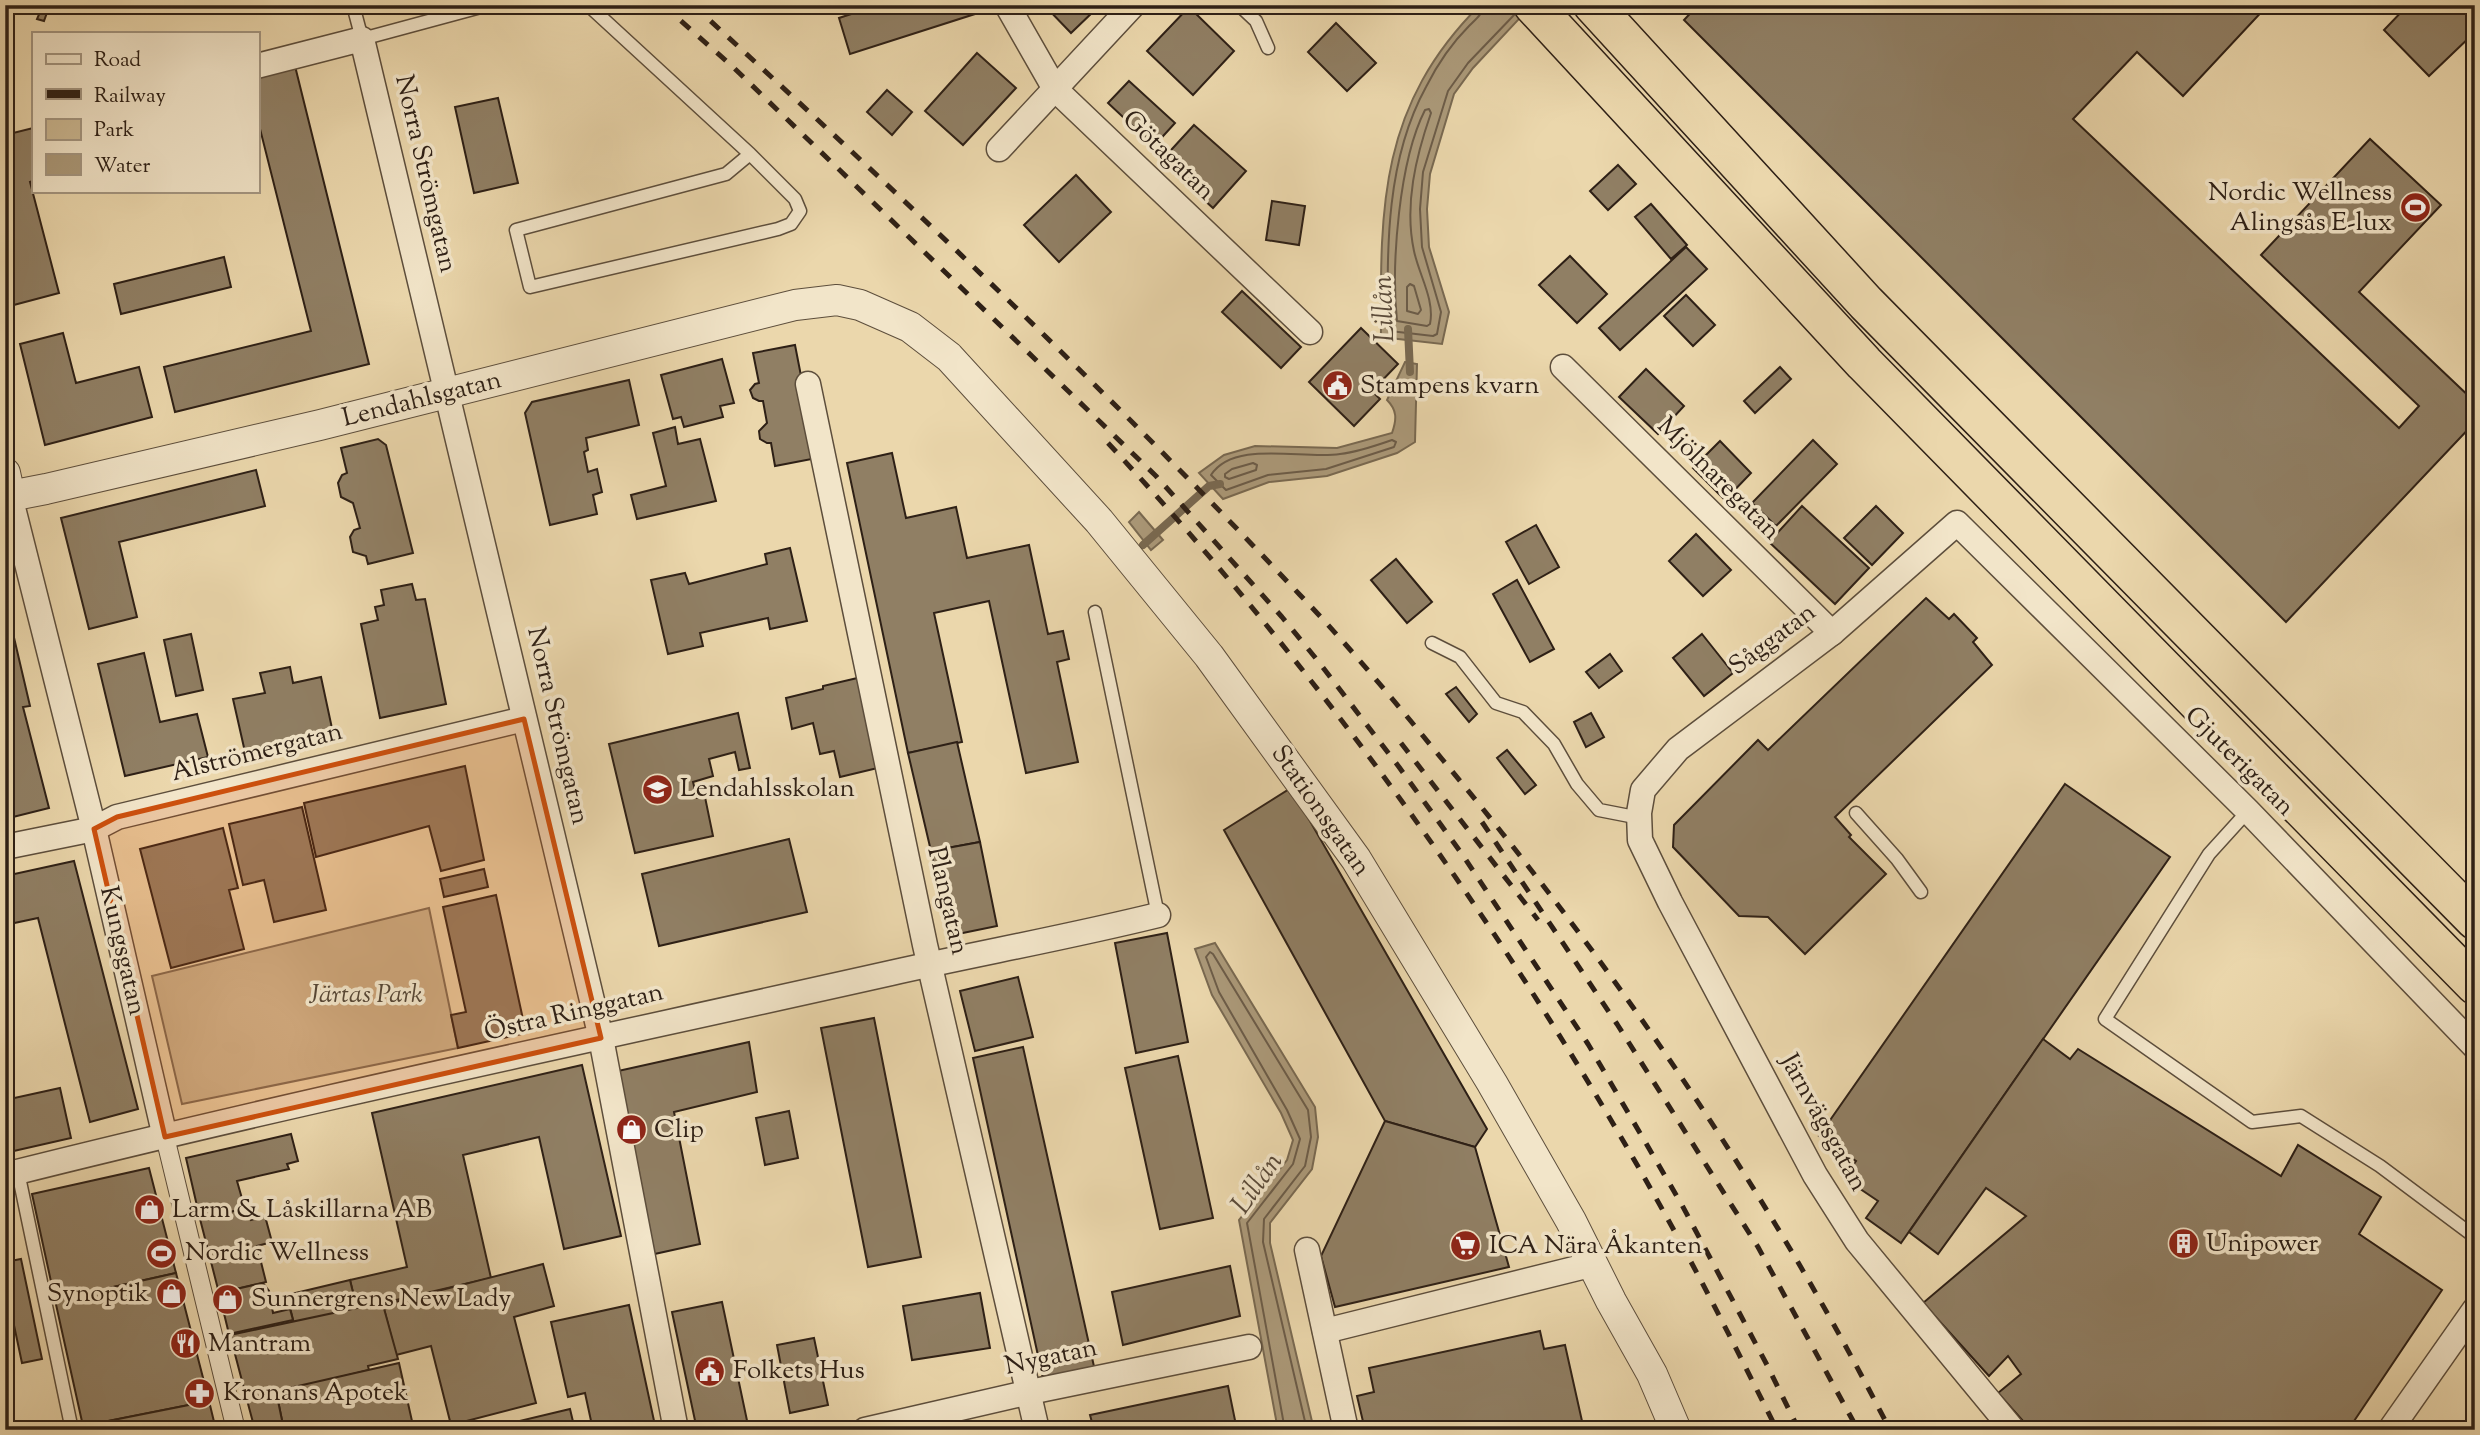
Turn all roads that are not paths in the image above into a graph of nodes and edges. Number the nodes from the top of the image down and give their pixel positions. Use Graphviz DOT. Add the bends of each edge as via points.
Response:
graph roads {
  1 [pos="354,5"];
  2 [pos="488,5"];
  3 [pos="588,5"];
  4 [pos="1007,5"];
  5 [pos="1133,5"];
  6 [pos="1240,5"];
  7 [pos="1533,5"];
  8 [pos="1595,8"];
  9 [pos="362,39"];
  10 [pos="1268,48"];
  11 [pos="259,65"];
  12 [pos="1055,89"];
  13 [pos="999,149"];
  14 [pos="750,154"];
  15 [pos="837,300"];
  16 [pos="1310,332"];
  17 [pos="1563,367"];
  18 [pos="808,384"];
  19 [pos="447,393"];
  20 [pos="7,489"];
  21 [pos="1957,523"];
  22 [pos="1095,612"];
  23 [pos="1832,633"];
  24 [pos="1432,643"];
  25 [pos="524,719"];
  26 [pos="2248,811"];
  27 [pos="1856,813"];
  28 [pos="1640,816"];
  29 [pos="94,829"];
  30 [pos="5,847"];
  31 [pos="1922,892"];
  32 [pos="1158,915"];
  33 [pos="2475,920"];
  34 [pos="931,964"];
  35 [pos="2475,985"];
  36 [pos="601,1038"];
  37 [pos="2475,1047"];
  38 [pos="165,1137"];
  39 [pos="12,1174"];
  40 [pos="2475,1237"];
  41 [pos="1307,1250"];
  42 [pos="1594,1264"];
  43 [pos="2475,1309"];
  44 [pos="1325,1331"];
  45 [pos="1249,1347"];
  46 [pos="1030,1392"];
  47 [pos="72,1430"];
  48 [pos="236,1430"];
  49 [pos="676,1430"];
  50 [pos="865,1430"];
  51 [pos="1037,1430"];
  52 [pos="1346,1430"];
  53 [pos="1676,1430"];
  54 [pos="2013,1430"];
  55 [pos="2390,1430"];
  1 -- 9 [label="lane"];
  2 -- 9 [label="lane"];
  3 -- 14 [label="lane"];
  4 -- 12 [label="street, Götagatan"];
  5 -- 12 [label="street"];
  6 -- 10 [label="lane" via="1256,21"];
  7 -- 35 [label="highway" via="1864,363"];
  8 -- 33 [label="highway" via="1866,303"];
  9 -- 11 [label="street"];
  9 -- 19 [label="street, Norra Strömgatan"];
  12 -- 13 [label="street"];
  12 -- 16 [label="street, Götagatan"];
  14 -- 14 [label="lane" via="726,174 516,230 530,287 791,224 800,211 795,199"];
  15 -- 19 [label="street, Lendahlsgatan" via="795,305"];
  15 -- 42 [label="street, Stationsgatan" via="910,327 948,357 1099,521 1209,656 1356,859 1492,1083"];
  17 -- 23 [label="street, Mjölnaregatan"];
  18 -- 34 [label="street, Plangatan"];
  19 -- 20 [label="street, Lendahlsgatan" via="307,428"];
  19 -- 25 [label="street, Norra Strömgatan"];
  20 -- 29 [label="street, Kungsgatan"];
  21 -- 23 [label="street, Såggatan"];
  21 -- 26 [label="street, Gjuterigatan"];
  22 -- 32 [label="lane"];
  23 -- 28 [label="street, Såggatan" via="1678,749 1643,790"];
  24 -- 28 [label="lane" via="1460,657 1496,703 1523,712 1554,744 1577,784 1599,810"];
  25 -- 29 [label="street, Alströmergatan" via="117,817"];
  25 -- 36 [label="street, Norra Strömgatan"];
  26 -- 37 [label="street, Gjuterigatan"];
  26 -- 40 [label="lane" via="2209,854 2105,1019 2252,1122 2301,1116 2380,1166"];
  27 -- 31 [label="lane"];
  28 -- 54 [label="street, Järnvägsgatan" via="1640,839 1670,902 1815,1175 1857,1241"];
  29 -- 30 [label="street, Alströmergatan"];
  29 -- 38 [label="street, Kungsgatan"];
  32 -- 34 [label="street, Östra Ringgatan"];
  34 -- 36 [label="street, Östra Ringgatan"];
  34 -- 46 [label="street, Plangatan"];
  36 -- 38 [label="street, Östra Ringgatan"];
  36 -- 49 [label="street, Norra Strömgatan"];
  38 -- 39 [label="street, Östra Ringgatan"];
  38 -- 48 [label="street, Kungsgatan"];
  39 -- 47 [label="lane"];
  41 -- 44 [label="street"];
  42 -- 44 [label="street"];
  42 -- 53 [label="street, Stationsgatan"];
  43 -- 55 [label="street"];
  44 -- 52 [label="street"];
  45 -- 46 [label="street, Nygatan"];
  46 -- 50 [label="street, Nygatan"];
  46 -- 51 [label="street, Plangatan"];
}
